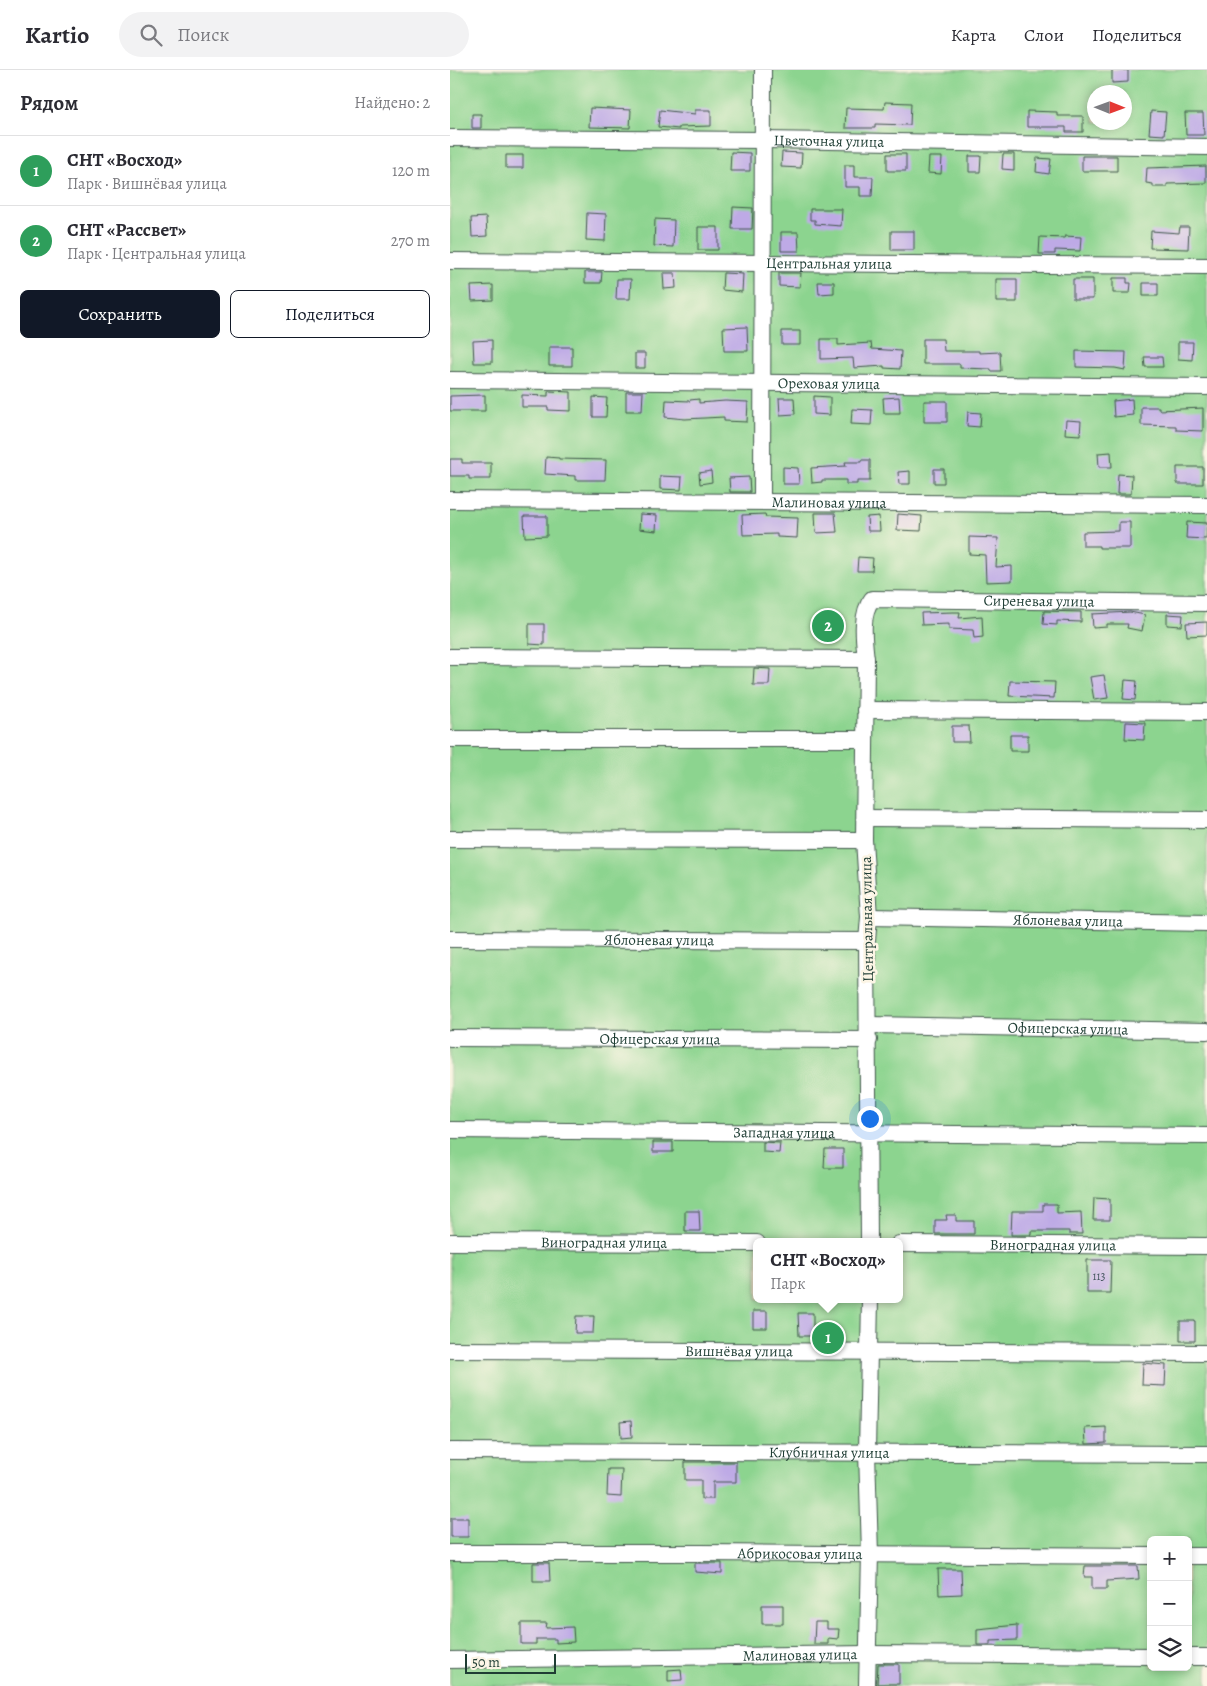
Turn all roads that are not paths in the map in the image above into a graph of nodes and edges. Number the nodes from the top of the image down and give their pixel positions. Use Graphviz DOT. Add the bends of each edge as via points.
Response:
graph roads {
  1 [pos="763,70"];
  2 [pos="450,138"];
  3 [pos="764,140"];
  4 [pos="1207,147"];
  5 [pos="450,261"];
  6 [pos="763,264"];
  7 [pos="1207,266"];
  8 [pos="450,380"];
  9 [pos="762,382"];
  10 [pos="1207,387"];
  11 [pos="450,500"];
  12 [pos="762,501"];
  13 [pos="1207,505"];
  14 [pos="872,598"];
  15 [pos="1207,603"];
  16 [pos="450,657"];
  17 [pos="866,659"];
  18 [pos="865,710"];
  19 [pos="1207,712"];
  20 [pos="865,738"];
  21 [pos="450,739"];
  22 [pos="866,818"];
  23 [pos="1207,820"];
  24 [pos="450,839"];
  25 [pos="864,840"];
  26 [pos="869,916"];
  27 [pos="1207,923"];
  28 [pos="450,939"];
  29 [pos="868,941"];
  30 [pos="1207,1031"];
  31 [pos="869,1032"];
  32 [pos="450,1038"];
  33 [pos="450,1130"];
  34 [pos="868,1134"];
  35 [pos="1207,1136"];
  36 [pos="869,1238"];
  37 [pos="450,1242"];
  38 [pos="753,1244"];
  39 [pos="903,1244"];
  40 [pos="1207,1246"];
  41 [pos="870,1303"];
  42 [pos="450,1350"];
  43 [pos="870,1352"];
  44 [pos="1207,1353"];
  45 [pos="450,1451"];
  46 [pos="868,1452"];
  47 [pos="1207,1454"];
  48 [pos="450,1553"];
  49 [pos="870,1554"];
  50 [pos="1147,1556"];
  51 [pos="1192,1556"];
  52 [pos="1207,1556"];
  53 [pos="867,1654"];
  54 [pos="1147,1656"];
  55 [pos="1192,1657"];
  56 [pos="1207,1657"];
  57 [pos="450,1660"];
  58 [pos="867,1686"];
  1 -- 3 [label="street"];
  2 -- 3 [label="street, Цветочная улица"];
  3 -- 4 [label="street, Цветочная улица"];
  3 -- 6 [label="street"];
  5 -- 6 [label="street, Центральная улица"];
  6 -- 7 [label="street, Центральная улица"];
  6 -- 9 [label="street"];
  8 -- 9 [label="street, Ореховая улица"];
  9 -- 10 [label="street, Ореховая улица"];
  9 -- 12 [label="street"];
  11 -- 12 [label="street, Малиновая улица"];
  12 -- 13 [label="street, Малиновая улица"];
  14 -- 15 [label="street, Сиреневая улица"];
  14 -- 17 [label="street, Центральная улица" via="866,613"];
  16 -- 17 [label="street"];
  17 -- 18 [label="street, Центральная улица"];
  18 -- 19 [label="street"];
  18 -- 20 [label="street, Центральная улица"];
  20 -- 21 [label="street"];
  20 -- 22 [label="street, Центральная улица"];
  22 -- 23 [label="street"];
  22 -- 25 [label="street, Центральная улица"];
  24 -- 25 [label="street"];
  25 -- 26 [label="street, Центральная улица"];
  26 -- 27 [label="street, Яблоневая улица"];
  26 -- 29 [label="street, Центральная улица"];
  28 -- 29 [label="street, Яблоневая улица"];
  29 -- 31 [label="street, Центральная улица"];
  30 -- 31 [label="street, Офицерская улица"];
  31 -- 32 [label="street, Офицерская улица"];
  31 -- 34 [label="street, Центральная улица"];
  33 -- 34 [label="street, Западная улица"];
  34 -- 35 [label="street, Западная улица"];
  34 -- 36 [label="street, Центральная улица"];
  37 -- 38 [label="street, Виноградная улица"];
  39 -- 40 [label="street, Виноградная улица"];
  41 -- 43 [label="street"];
  42 -- 43 [label="street, Вишнёвая улица"];
  43 -- 44 [label="street, Вишнёвая улица"];
  43 -- 46 [label="street"];
  45 -- 46 [label="street, Клубничная улица"];
  46 -- 47 [label="street, Клубничная улица"];
  46 -- 49 [label="street"];
  48 -- 49 [label="street, Абрикосовая улица"];
  49 -- 50 [label="street, Абрикосовая улица"];
  49 -- 53 [label="street"];
  51 -- 52 [label="street"];
  53 -- 54 [label="street, Малиновая улица"];
  53 -- 57 [label="street, Малиновая улица"];
  53 -- 58 [label="street"];
  55 -- 56 [label="street"];
}
